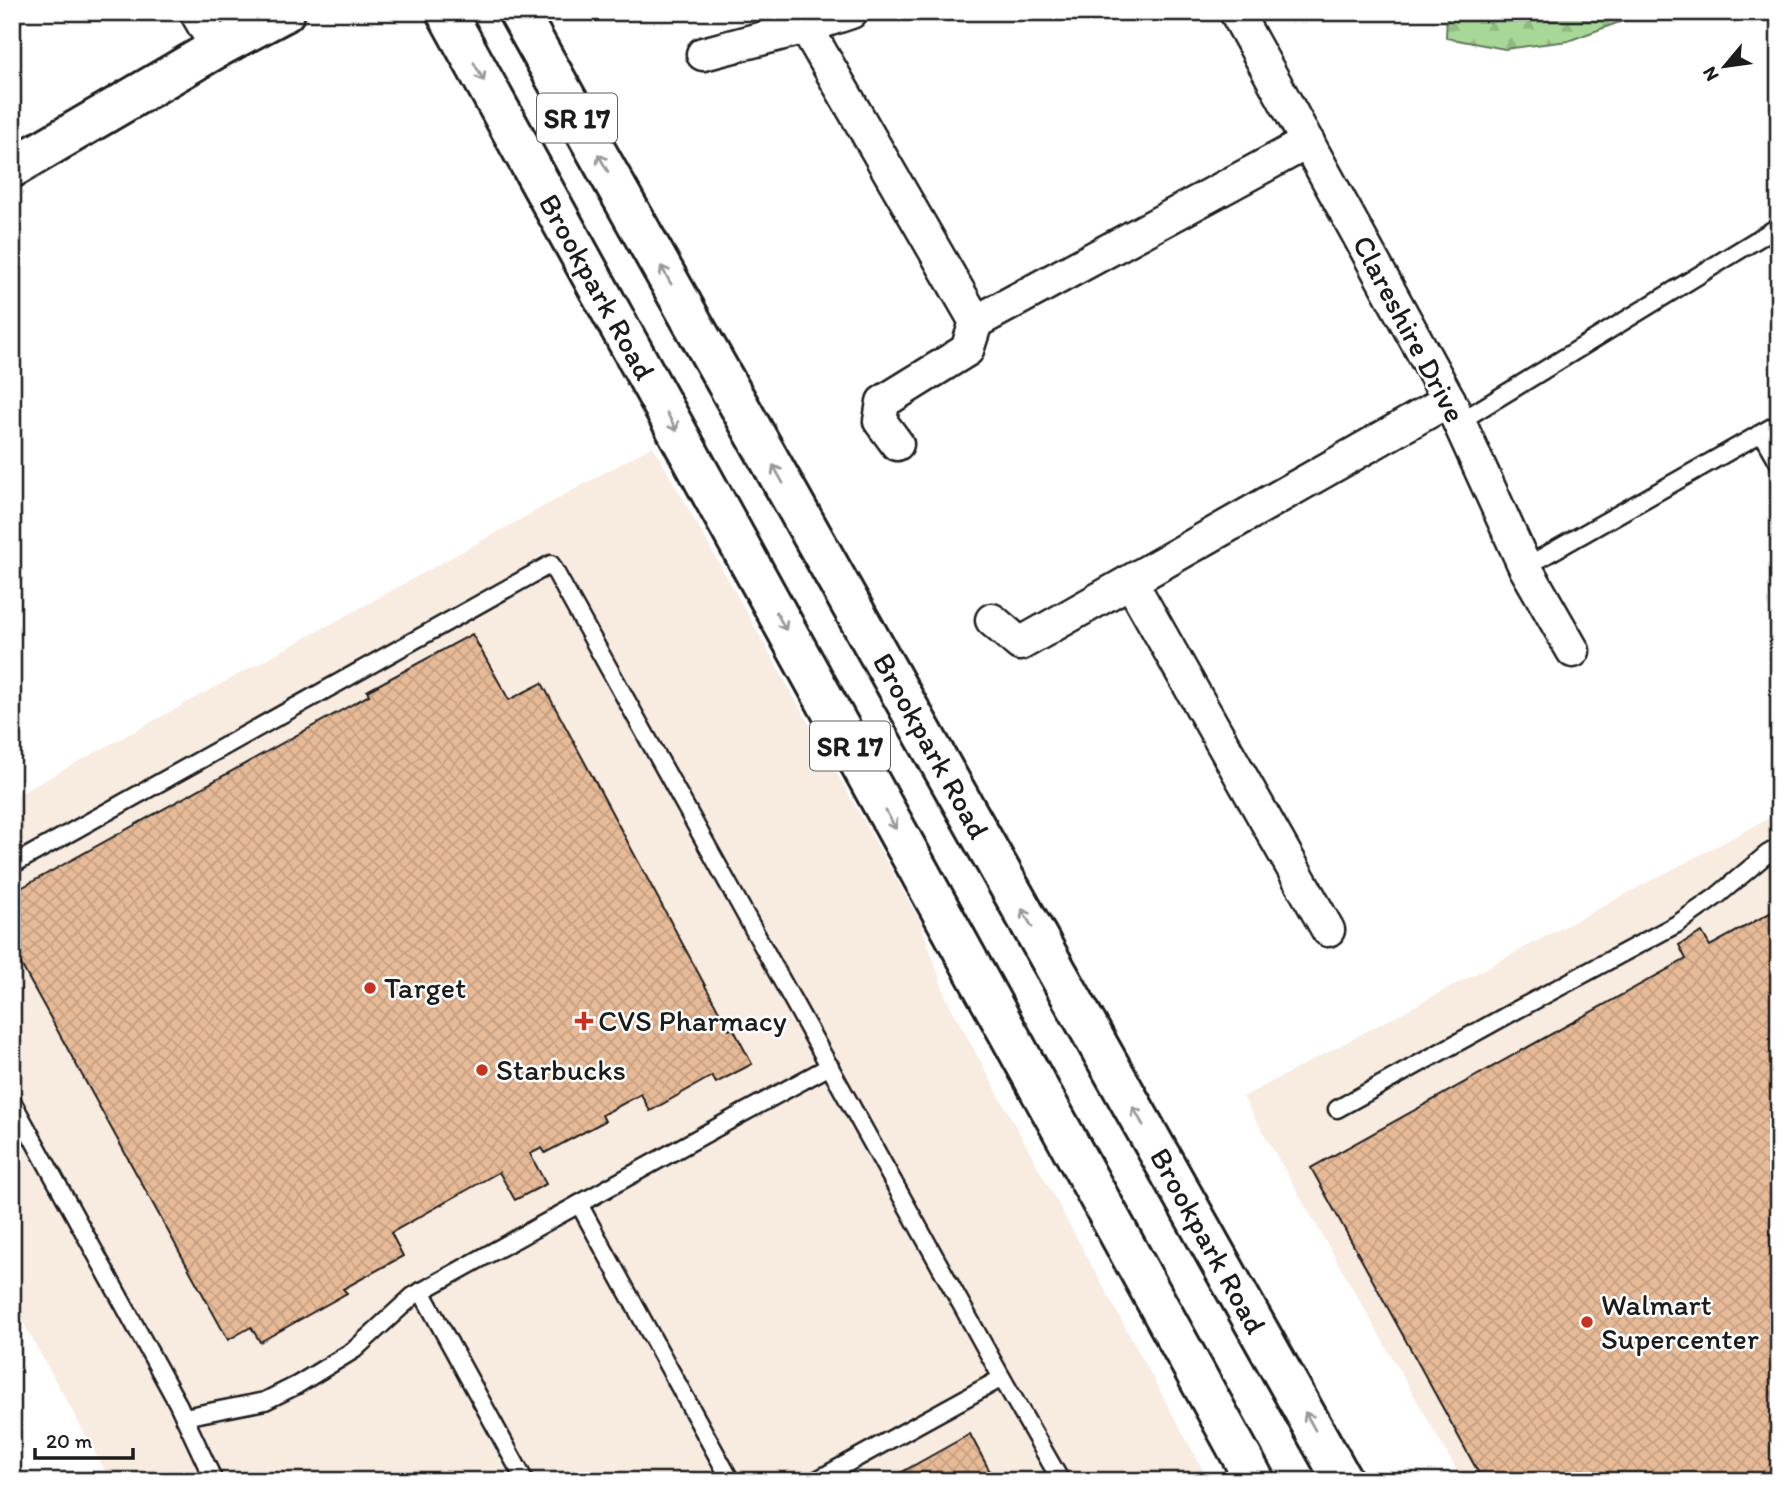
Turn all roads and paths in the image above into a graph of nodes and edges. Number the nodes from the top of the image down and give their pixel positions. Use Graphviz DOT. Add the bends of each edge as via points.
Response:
graph roads {
  1 [pos="196,12"];
  2 [pos="285,12"];
  3 [pos="446,12"];
  4 [pos="518,12"];
  5 [pos="851,12"];
  6 [pos="1236,12"];
  7 [pos="806,27"];
  8 [pos="217,48"];
  9 [pos="703,54"];
  10 [pos="1308,142"];
  11 [pos="12,168"];
  12 [pos="1779,226"];
  13 [pos="976,322"];
  14 [pos="1454,411"];
  15 [pos="1779,423"];
  16 [pos="1762,433"];
  17 [pos="897,444"];
  18 [pos="1779,463"];
  19 [pos="1525,567"];
  20 [pos="1131,582"];
  21 [pos="992,620"];
  22 [pos="1573,651"];
  23 [pos="1779,847"];
  24 [pos="12,865"];
  25 [pos="1328,930"];
  26 [pos="830,1066"];
  27 [pos="12,1101"];
  28 [pos="1337,1109"];
  29 [pos="579,1204"];
  30 [pos="422,1291"];
  31 [pos="1002,1378"];
  32 [pos="184,1417"];
  33 [pos="214,1481"];
  34 [pos="526,1481"];
  35 [pos="732,1481"];
  36 [pos="816,1481"];
  37 [pos="1061,1481"];
  38 [pos="1255,1481"];
  39 [pos="1343,1481"];
  1 -- 8 [label="street"];
  2 -- 8 [label="main road"];
  3 -- 38 [label="main road, Brookpark Road / SR 17, one-way"];
  39 -- 4 [label="main road, Brookpark Road / SR 17, one-way"];
  5 -- 7 [label="street"];
  6 -- 10 [label="street, Clareshire Drive"];
  7 -- 9 [label="street"];
  7 -- 13 [label="street"];
  8 -- 11 [label="main road"];
  10 -- 13 [label="street"];
  10 -- 14 [label="street, Clareshire Drive"];
  12 -- 14 [label="lane"];
  13 -- 17 [label="street" via="967,350 883,401 880,421"];
  14 -- 19 [label="street, Clareshire Drive"];
  14 -- 20 [label="street"];
  15 -- 16 [label="lane"];
  16 -- 18 [label="lane"];
  16 -- 19 [label="lane"];
  19 -- 22 [label="street, Clareshire Drive"];
  20 -- 21 [label="street" via="1020,644"];
  20 -- 25 [label="street"];
  23 -- 28 [label="lane" via="1677,924"];
  24 -- 26 [label="lane" via="551,564"];
  26 -- 29 [label="lane"];
  26 -- 31 [label="lane"];
  27 -- 32 [label="lane"];
  29 -- 30 [label="lane"];
  29 -- 35 [label="lane"];
  30 -- 32 [label="lane" via="354,1350 297,1385 265,1401"];
  30 -- 34 [label="lane"];
  31 -- 36 [label="lane"];
  31 -- 37 [label="lane"];
  32 -- 33 [label="lane"];
}
